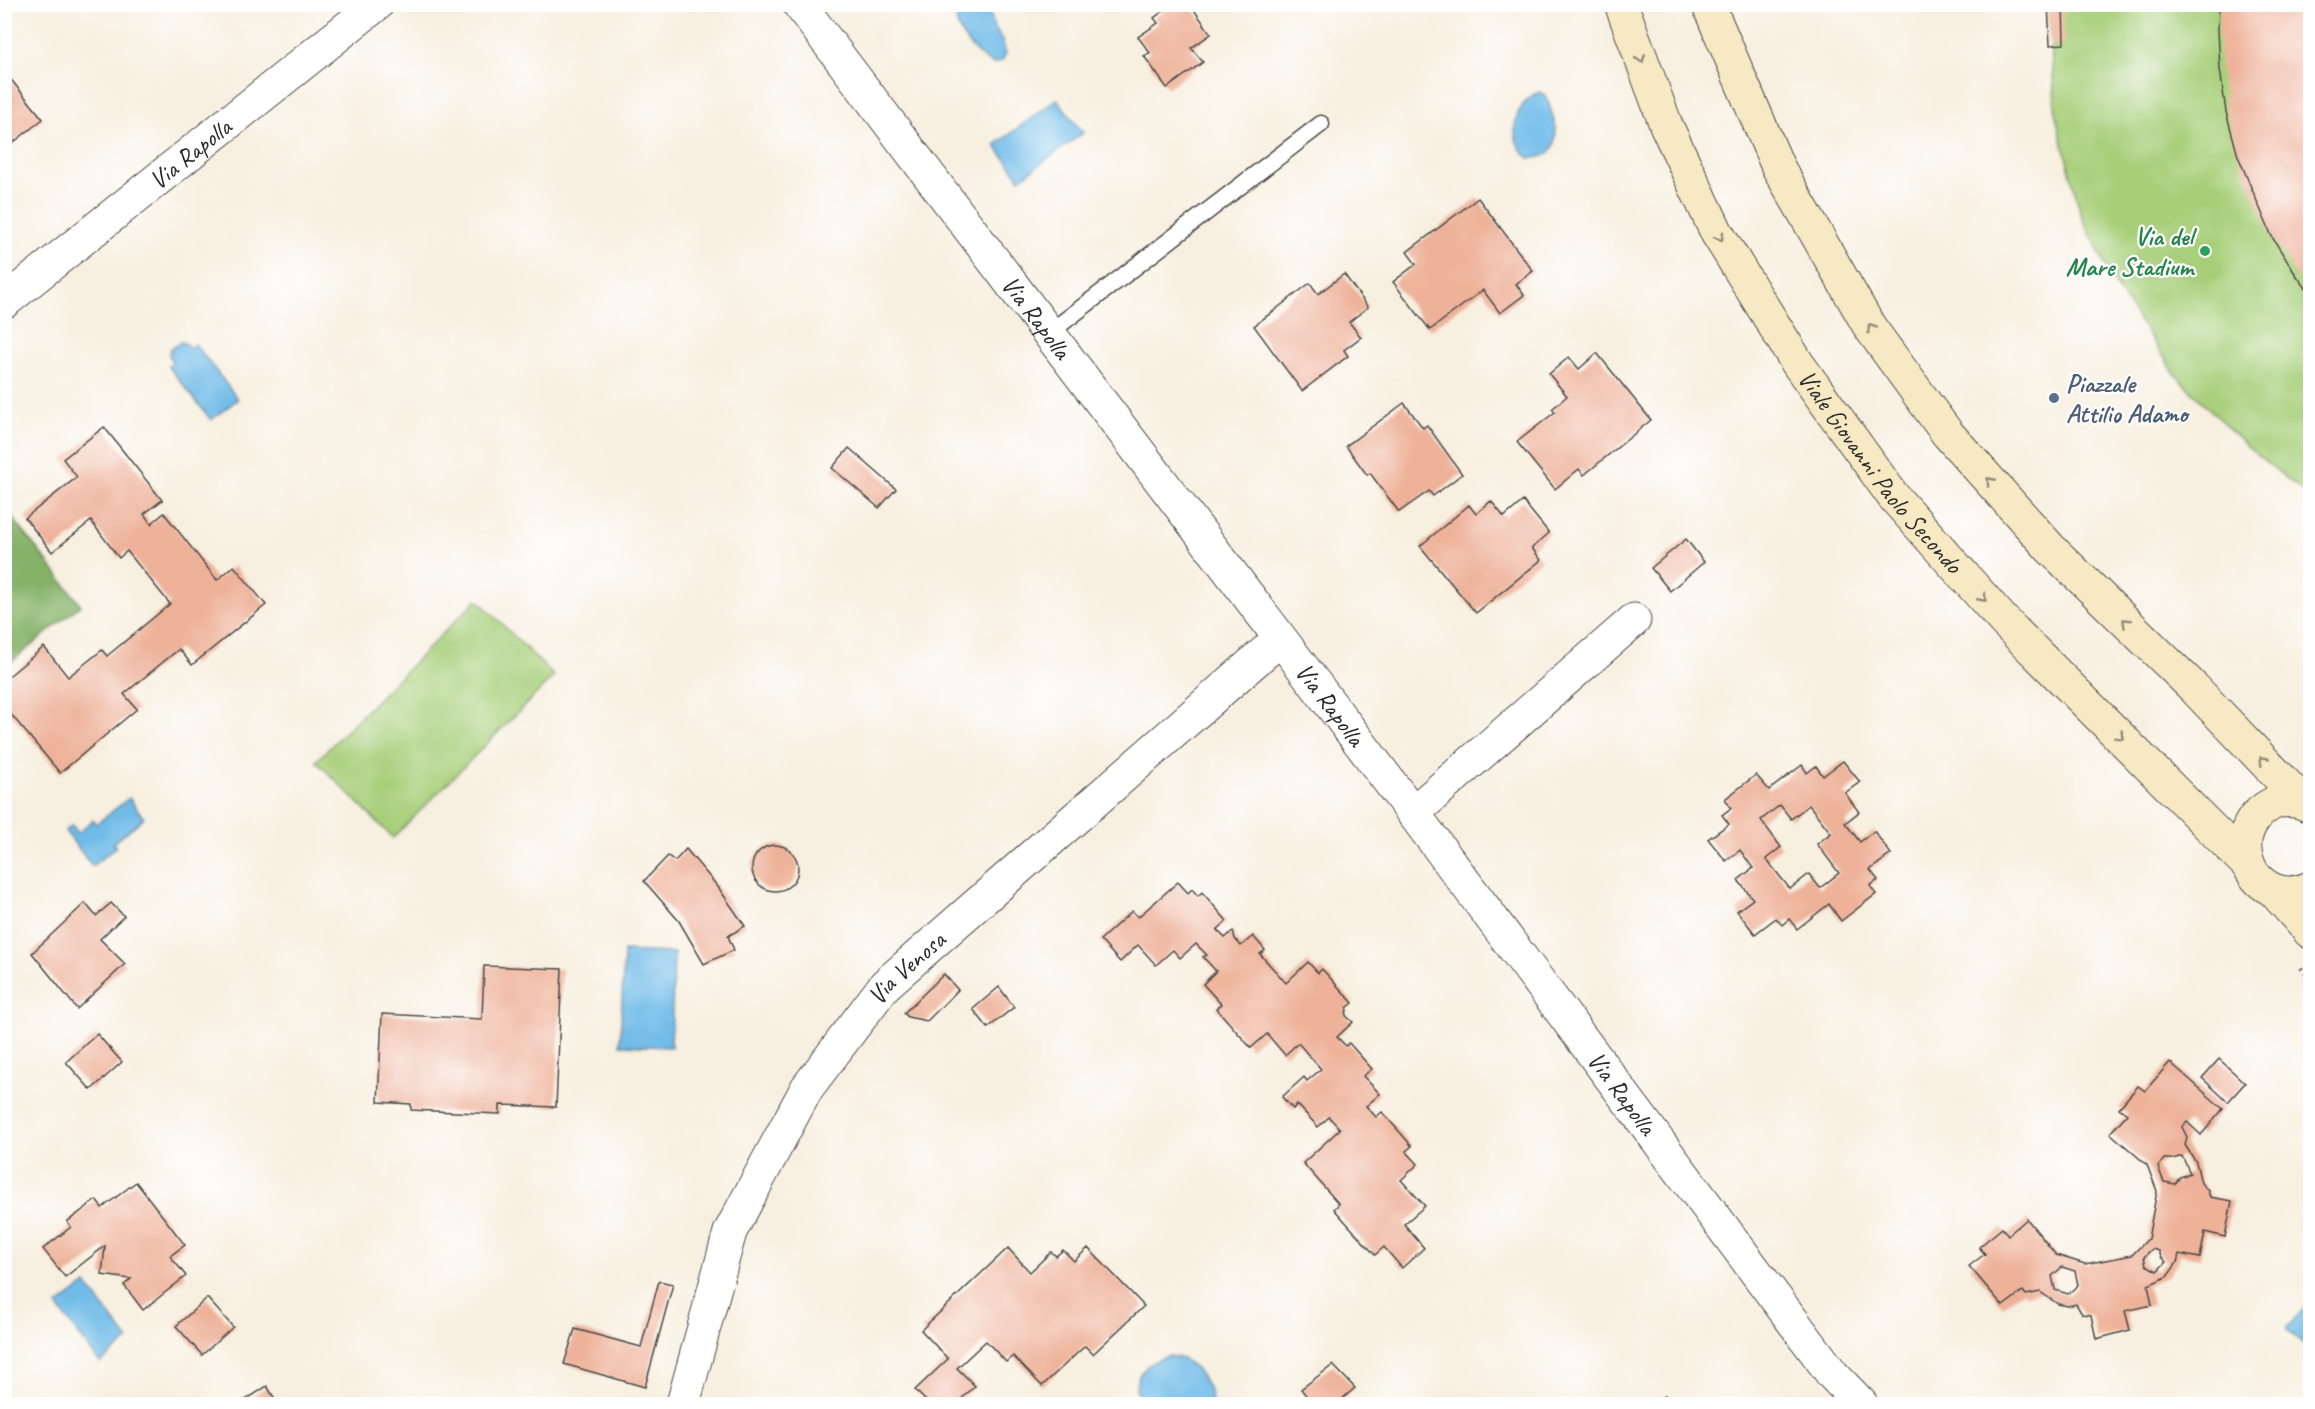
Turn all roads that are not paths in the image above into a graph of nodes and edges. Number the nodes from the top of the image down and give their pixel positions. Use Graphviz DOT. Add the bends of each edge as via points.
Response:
graph roads {
  1 [pos="377,4"];
  2 [pos="799,4"];
  3 [pos="1621,4"];
  4 [pos="1708,4"];
  5 [pos="1321,124"];
  6 [pos="4,302"];
  7 [pos="1049,333"];
  8 [pos="1634,620"];
  9 [pos="1280,639"];
  10 [pos="2307,804"];
  11 [pos="1413,813"];
  12 [pos="2248,866"];
  13 [pos="2310,888"];
  14 [pos="2273,890"];
  15 [pos="2310,932"];
  16 [pos="1829,1390"];
  17 [pos="683,1404"];
  18 [pos="1861,1404"];
  1 -- 6 [label="street, Via Rapolla"];
  2 -- 7 [label="street, Via Rapolla"];
  3 -- 12 [label="main road, Viale Giovanni Paolo Secondo, one-way" via="1666,125 1717,233 1798,364 1893,496 2003,620"];
  10 -- 4 [label="main road, one-way" via="2051,549 1947,433 1869,326 1778,167"];
  5 -- 7 [label="lane"];
  7 -- 9 [label="street, Via Rapolla"];
  8 -- 11 [label="street"];
  9 -- 11 [label="street, Via Rapolla"];
  9 -- 17 [label="street, Via Venosa" via="885,986 807,1088 730,1232"];
  10 -- 12 [label="main road" via="2274,803 2261,811 2245,836"];
  11 -- 16 [label="street, Via Rapolla"];
  12 -- 14 [label="main road, Viale Giovanni Paolo Secondo"];
  13 -- 14 [label="main road" via="2288,893"];
  14 -- 15 [label="main road, Viale Giovanni Paolo Secondo"];
  16 -- 18 [label="street, Via Rapolla"];
}
